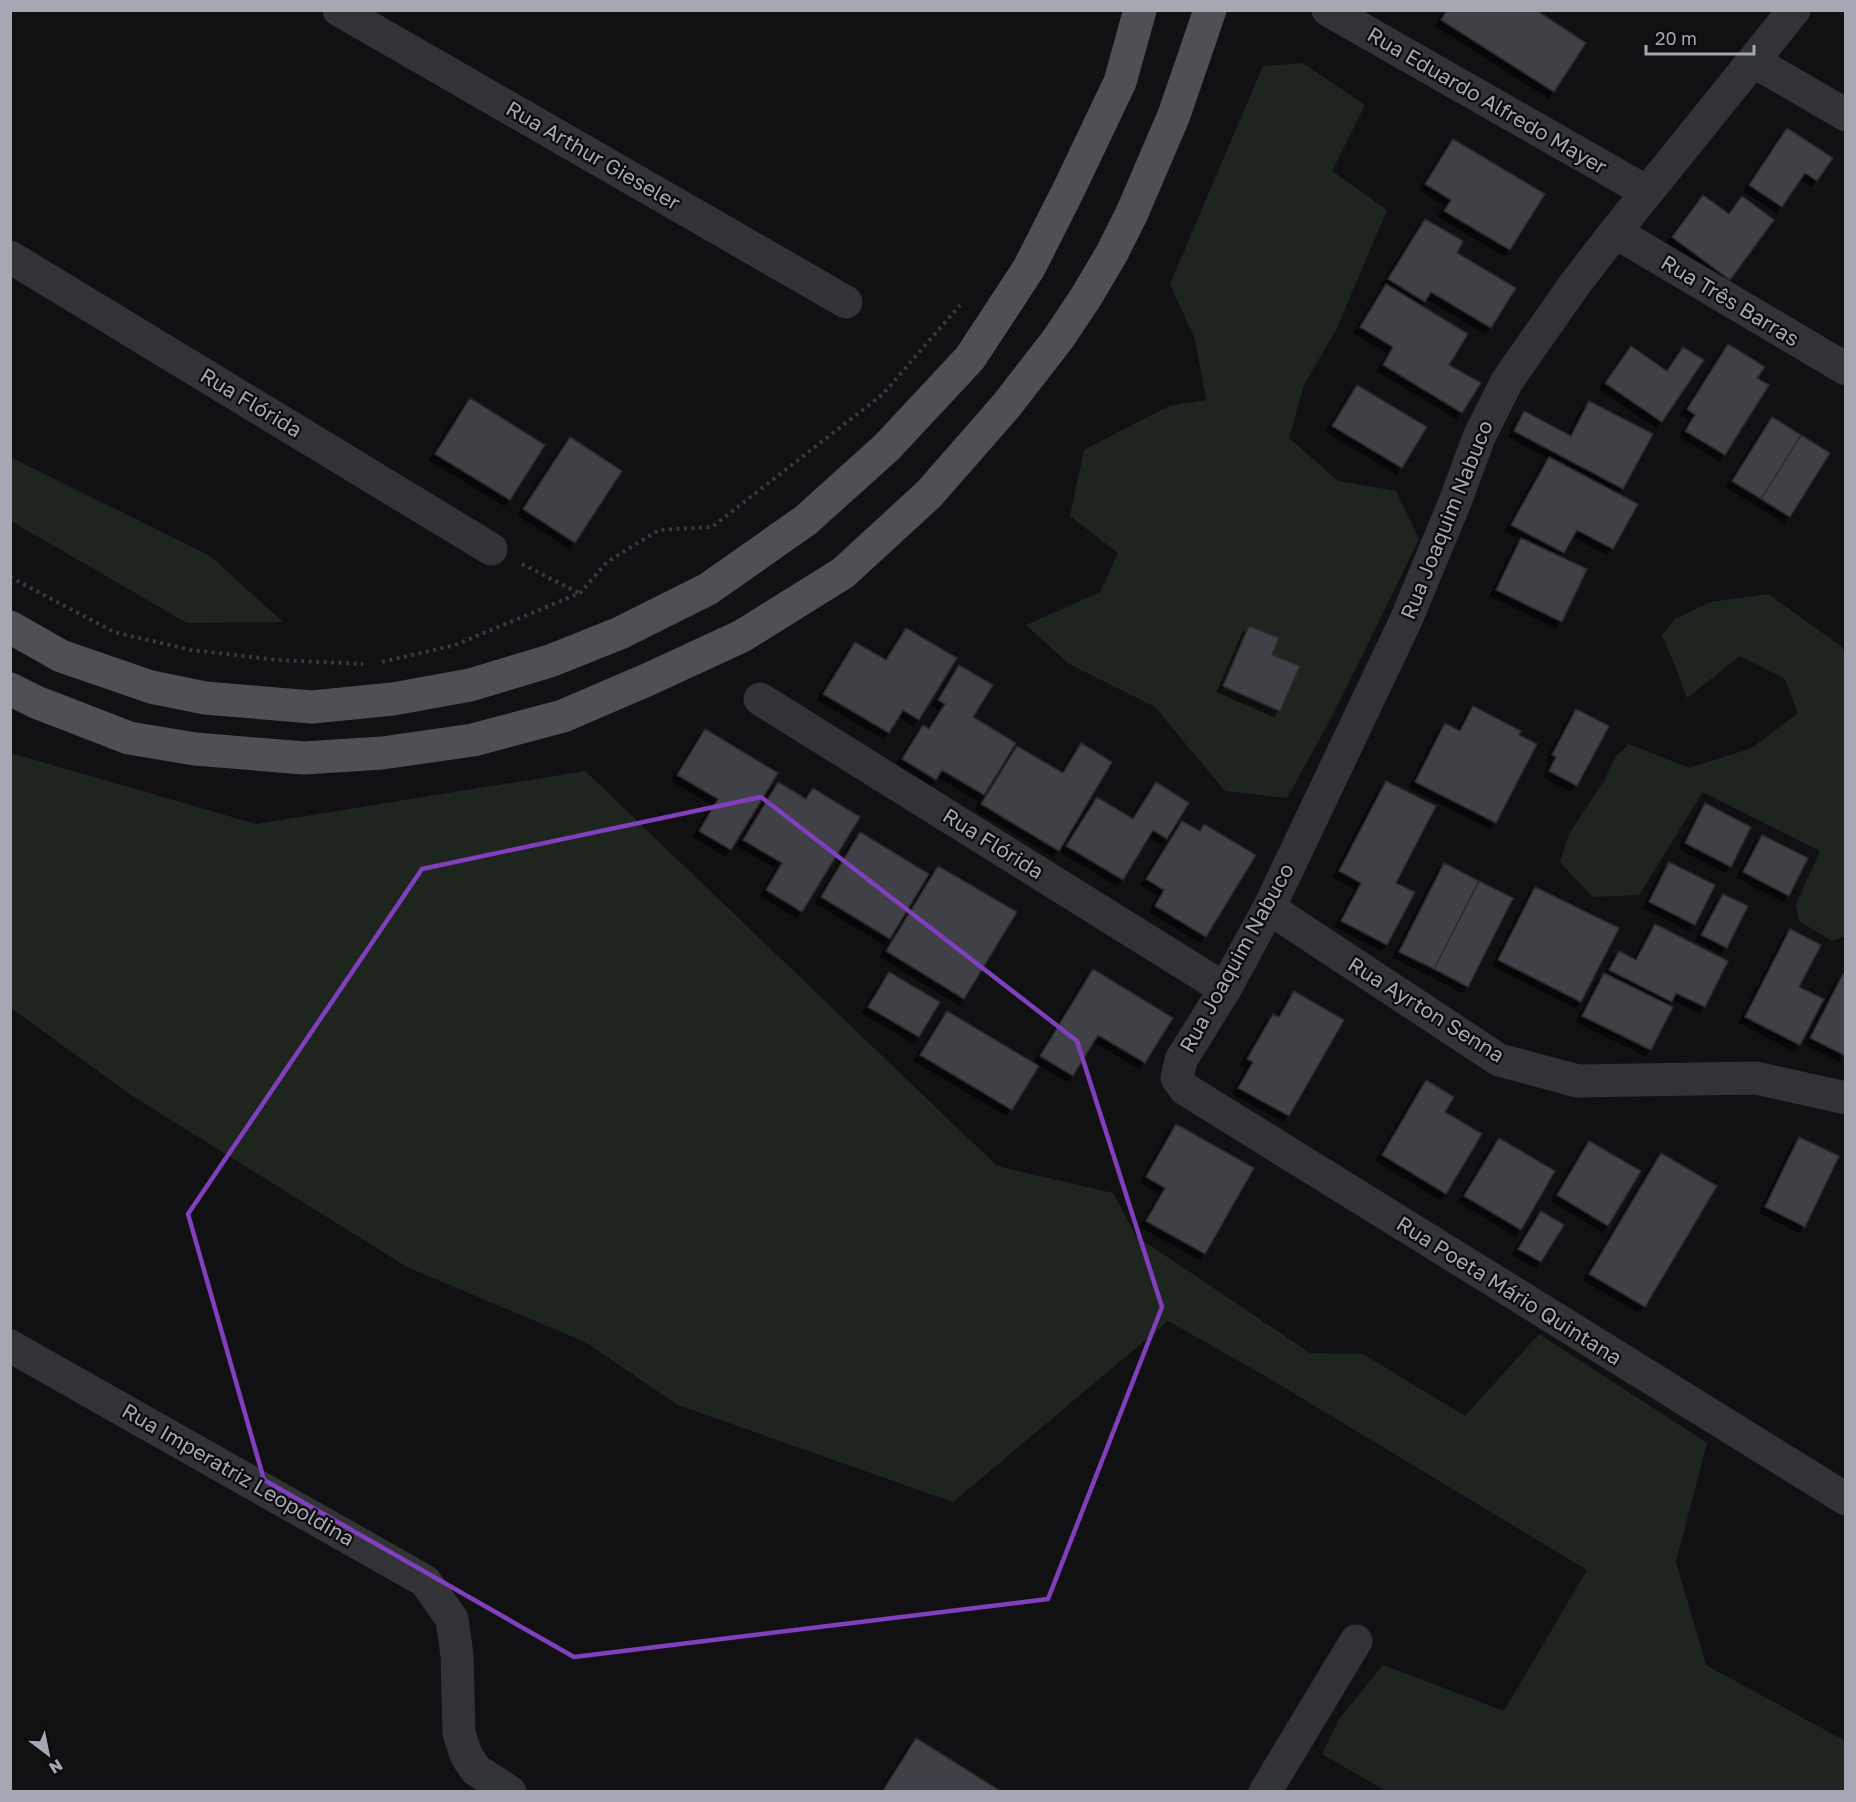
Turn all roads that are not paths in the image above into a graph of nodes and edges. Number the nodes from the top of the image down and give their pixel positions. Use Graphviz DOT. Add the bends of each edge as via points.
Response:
graph roads {
  1 [pos="339,10"];
  2 [pos="1140,10"];
  3 [pos="1210,10"];
  4 [pos="1328,10"];
  5 [pos="1794,10"];
  6 [pos="1753,61"];
  7 [pos="1845,116"];
  8 [pos="1647,192"];
  9 [pos="1615,232"];
  10 [pos="10,257"];
  11 [pos="846,302"];
  12 [pos="1845,369"];
  13 [pos="491,549"];
  14 [pos="10,627"];
  15 [pos="10,689"];
  16 [pos="760,699"];
  17 [pos="1269,908"];
  18 [pos="1226,989"];
  19 [pos="1177,1078"];
  20 [pos="1845,1098"];
  21 [pos="10,1346"];
  22 [pos="1845,1499"];
  23 [pos="1356,1641"];
  24 [pos="510,1791"];
  25 [pos="1265,1791"];
  1 -- 11 [label="street, Rua Arthur Gieseler"];
  2 -- 14 [label="main road" via="1120,82 1068,191 1029,268 970,358 887,447 806,520 690,599 550,661 470,685 393,699 312,707 205,698 151,687 61,656"];
  3 -- 15 [label="main road" via="1174,115 1132,213 1092,288 1058,339 929,494 843,573 742,636 563,716 473,740 382,753 304,758 195,749 129,738"];
  4 -- 8 [label="street, Rua Eduardo Alfredo Mayer"];
  5 -- 6 [label="street, Rua Joaquim Nabuco"];
  6 -- 7 [label="street"];
  6 -- 8 [label="street, Rua Joaquim Nabuco"];
  8 -- 9 [label="street, Rua Joaquim Nabuco"];
  9 -- 12 [label="street, Rua Três Barras"];
  9 -- 17 [label="street, Rua Joaquim Nabuco" via="1508,381 1479,437 1406,620"];
  10 -- 13 [label="street, Rua Flórida"];
  16 -- 18 [label="street, Rua Flórida"];
  17 -- 18 [label="street, Rua Joaquim Nabuco"];
  17 -- 20 [label="street, Rua Ayrton Senna" via="1499,1060 1578,1081 1756,1078"];
  18 -- 19 [label="street, Rua Joaquim Nabuco" via="1181,1060"];
  19 -- 22 [label="street, Rua Poeta Mário Quintana" via="1185,1089"];
  21 -- 24 [label="street, Rua Imperatriz Leopoldina" via="424,1581 452,1619 459,1733 466,1755 476,1770"];
  23 -- 25 [label="street"];
}
